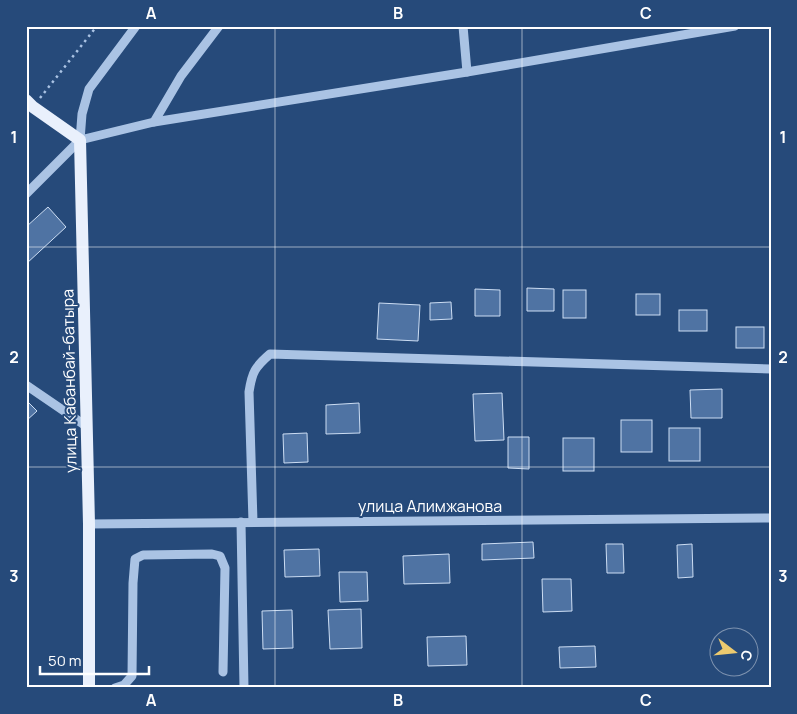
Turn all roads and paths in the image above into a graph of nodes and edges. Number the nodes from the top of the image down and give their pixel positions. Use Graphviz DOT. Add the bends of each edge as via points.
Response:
graph roads {
  1 [pos="97,26"];
  2 [pos="136,26"];
  3 [pos="219,26"];
  4 [pos="463,26"];
  5 [pos="735,26"];
  6 [pos="467,72"];
  7 [pos="30,104"];
  8 [pos="154,122"];
  9 [pos="80,140"];
  10 [pos="26,194"];
  11 [pos="771,369"];
  12 [pos="26,385"];
  13 [pos="86,426"];
  14 [pos="771,518"];
  15 [pos="242,522"];
  16 [pos="253,522"];
  17 [pos="89,524"];
  18 [pos="223,672"];
  19 [pos="89,688"];
  20 [pos="115,688"];
  21 [pos="244,688"];
  1 -- 7 [label="path"];
  2 -- 9 [label="street" via="89,89 82,114"];
  3 -- 8 [label="street" via="182,76"];
  4 -- 6 [label="street"];
  5 -- 6 [label="street"];
  6 -- 8 [label="street"];
  7 -- 9 [label="main road"];
  8 -- 9 [label="street"];
  9 -- 10 [label="street"];
  9 -- 13 [label="main road, улица Кабанбай-батыра"];
  11 -- 16 [label="street" via="270,354 256,366 249,392"];
  12 -- 13 [label="street"];
  13 -- 17 [label="main road, улица Кабанбай-батыра"];
  14 -- 16 [label="street, улица Алимжанова"];
  15 -- 16 [label="street, улица Алимжанова"];
  15 -- 17 [label="street, улица Алимжанова"];
  15 -- 21 [label="street"];
  17 -- 19 [label="main road, улица Кабанбай-батыра"];
  18 -- 20 [label="street" via="225,568 220,556 143,555 135,559 132,676 124,685"];
}
